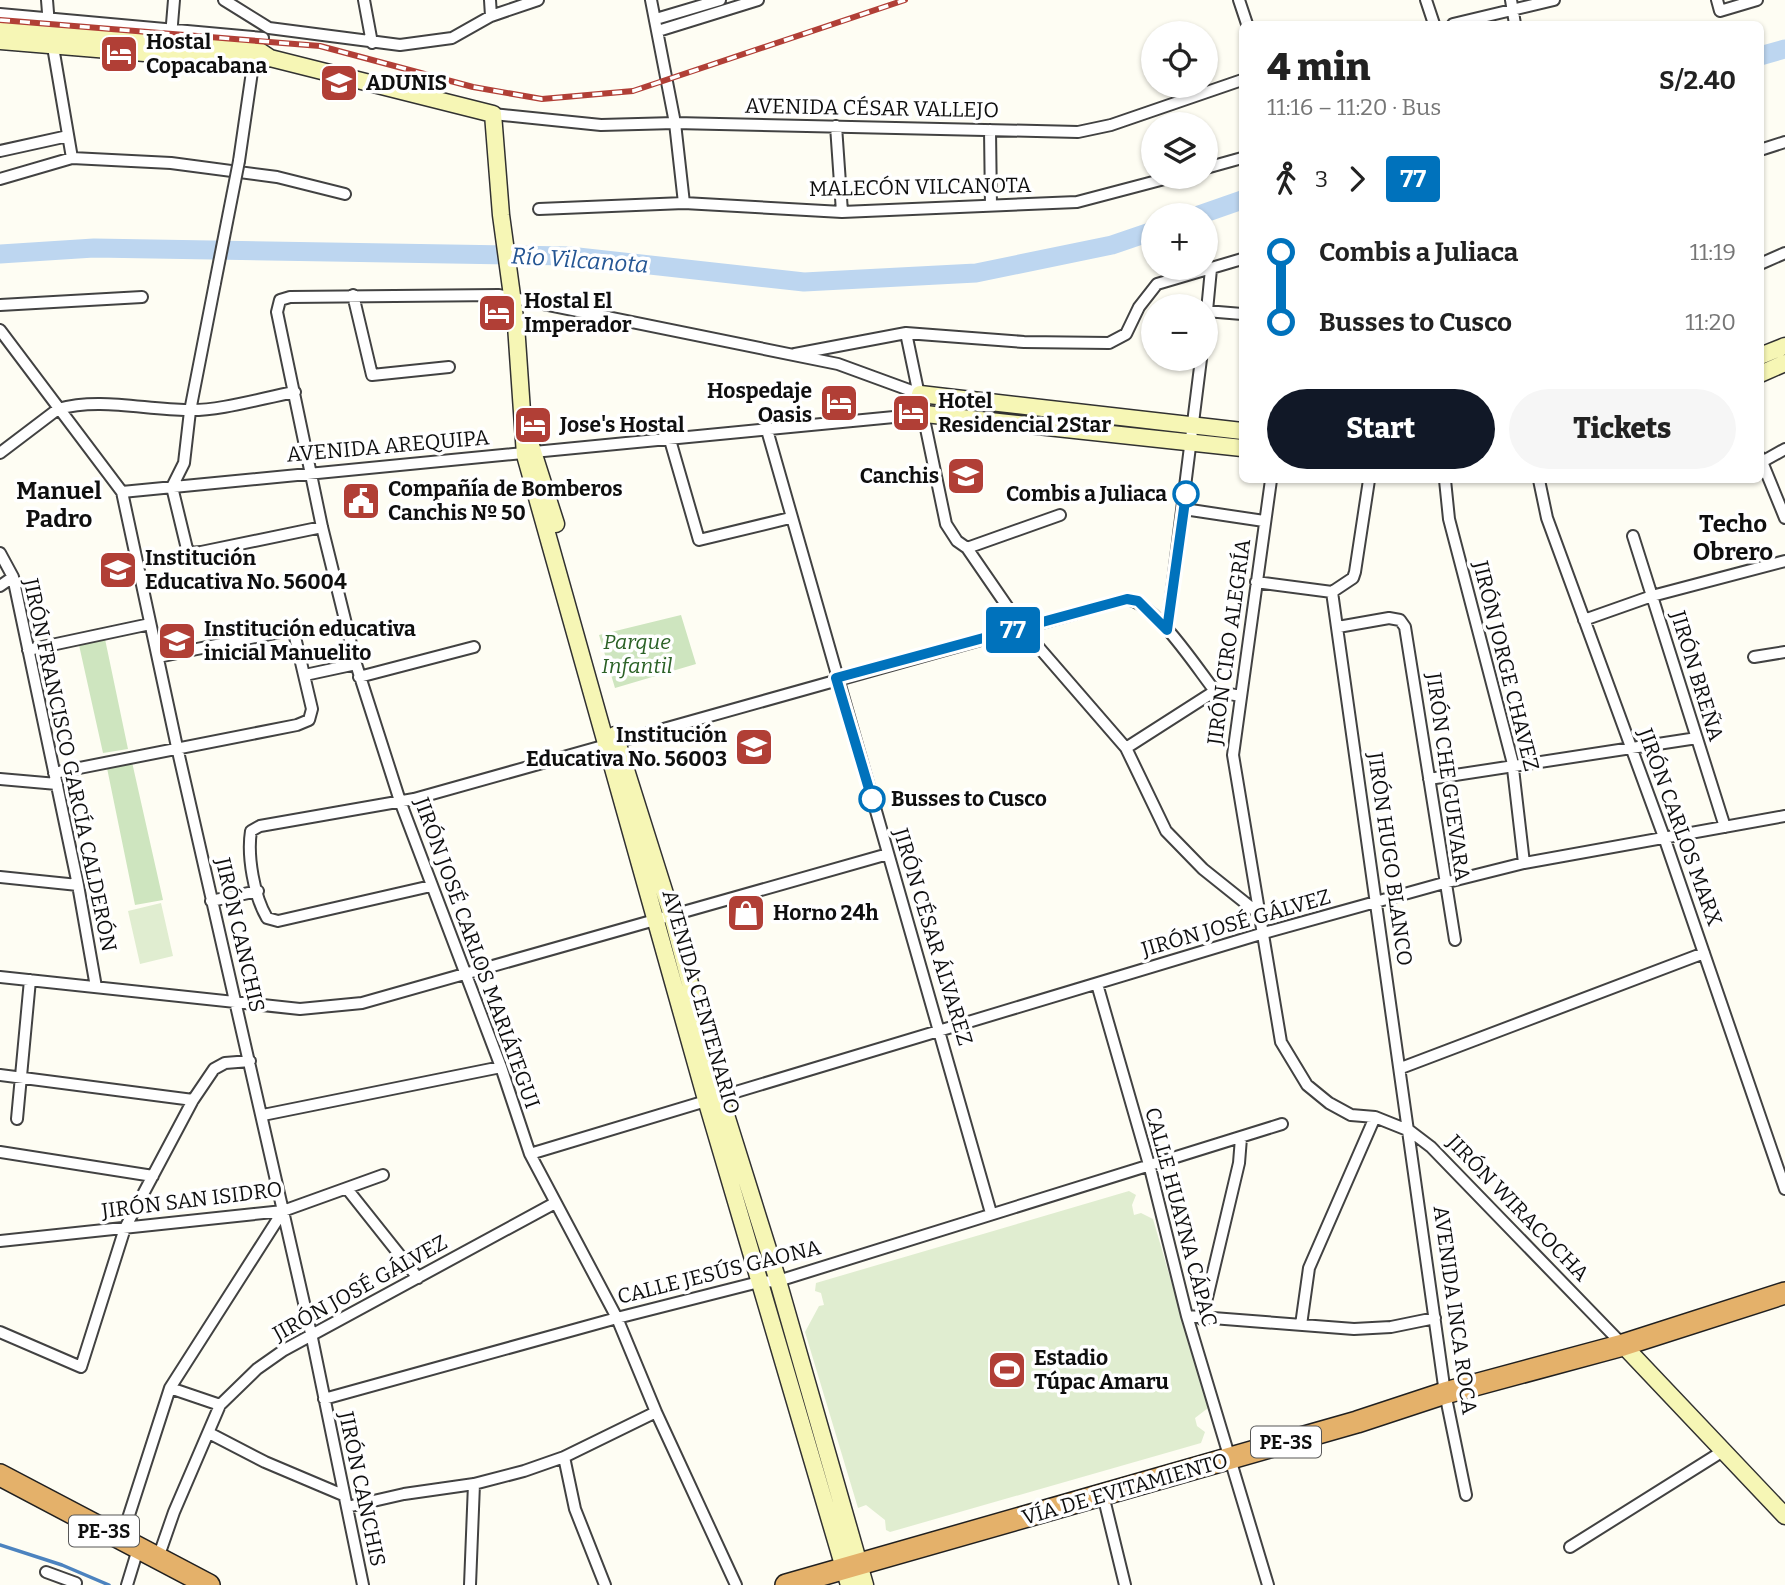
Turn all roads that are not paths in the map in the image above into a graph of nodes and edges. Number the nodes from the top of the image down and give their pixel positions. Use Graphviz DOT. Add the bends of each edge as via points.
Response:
graph roads {
  1 [pos="47,0"];
  2 [pos="174,0"];
  3 [pos="224,0"];
  4 [pos="364,0"];
  5 [pos="490,0"];
  6 [pos="538,0"];
  7 [pos="651,0"];
  8 [pos="720,0"];
  9 [pos="758,0"];
  10 [pos="1239,0"];
  11 [pos="1426,0"];
  12 [pos="1554,0"];
  13 [pos="1757,0"];
  14 [pos="1719,5"];
  15 [pos="1512,6"];
  16 [pos="0,14"];
  17 [pos="491,16"];
  18 [pos="1246,21"];
  19 [pos="1433,21"];
  20 [pos="1463,21"];
  21 [pos="657,25"];
  22 [pos="0,27"];
  23 [pos="50,32"];
  24 [pos="0,41"];
  25 [pos="169,42"];
  26 [pos="372,43"];
  27 [pos="260,44"];
  28 [pos="1239,81"];
  29 [pos="493,114"];
  30 [pos="675,123"];
  31 [pos="836,127"];
  32 [pos="990,130"];
  33 [pos="68,136"];
  34 [pos="1785,142"];
  35 [pos="1764,149"];
  36 [pos="0,151"];
  37 [pos="72,158"];
  38 [pos="1239,159"];
  39 [pos="1218,165"];
  40 [pos="0,179"];
  41 [pos="1141,185"];
  42 [pos="345,194"];
  43 [pos="684,203"];
  44 [pos="991,205"];
  45 [pos="539,209"];
  46 [pos="842,212"];
  47 [pos="1785,253"];
  48 [pos="1239,260"];
  49 [pos="1764,262"];
  50 [pos="1218,267"];
  51 [pos="1171,280"];
  52 [pos="353,295"];
  53 [pos="142,297"];
  54 [pos="513,298"];
  55 [pos="0,305"];
  56 [pos="1139,307"];
  57 [pos="1239,314"];
  58 [pos="1218,315"];
  59 [pos="0,330"];
  60 [pos="906,332"];
  61 [pos="1785,346"];
  62 [pos="1764,354"];
  63 [pos="790,355"];
  64 [pos="1785,363"];
  65 [pos="449,367"];
  66 [pos="1200,371"];
  67 [pos="1764,372"];
  68 [pos="295,391"];
  69 [pos="920,394"];
  70 [pos="58,409"];
  71 [pos="190,411"];
  72 [pos="925,414"];
  73 [pos="1194,426"];
  74 [pos="767,430"];
  75 [pos="1239,431"];
  76 [pos="670,440"];
  77 [pos="1191,443"];
  78 [pos="1239,448"];
  79 [pos="1785,449"];
  80 [pos="0,453"];
  81 [pos="531,454"];
  82 [pos="1764,459"];
  83 [pos="1764,465"];
  84 [pos="313,474"];
  85 [pos="1270,483"];
  86 [pos="1369,483"];
  87 [pos="1445,483"];
  88 [pos="1540,483"];
  89 [pos="172,488"];
  90 [pos="1780,489"];
  91 [pos="122,492"];
  92 [pos="1184,509"];
  93 [pos="1060,515"];
  94 [pos="790,518"];
  95 [pos="1785,519"];
  96 [pos="1265,521"];
  97 [pos="322,527"];
  98 [pos="1633,536"];
  99 [pos="967,548"];
  100 [pos="0,552"];
  101 [pos="1785,561"];
  102 [pos="12,577"];
  103 [pos="1256,582"];
  104 [pos="0,586"];
  105 [pos="1332,592"];
  106 [pos="1652,596"];
  107 [pos="1584,620"];
  108 [pos="150,624"];
  109 [pos="1338,627"];
  110 [pos="1022,628"];
  111 [pos="1167,630"];
  112 [pos="474,648"];
  113 [pos="28,650"];
  114 [pos="1785,652"];
  115 [pos="158,657"];
  116 [pos="1754,657"];
  117 [pos="356,664"];
  118 [pos="305,675"];
  119 [pos="359,677"];
  120 [pos="836,678"];
  121 [pos="1215,691"];
  122 [pos="1240,696"];
  123 [pos="1697,738"];
  124 [pos="611,743"];
  125 [pos="177,747"];
  126 [pos="1126,748"];
  127 [pos="1632,748"];
  128 [pos="1513,767"];
  129 [pos="0,779"];
  130 [pos="56,779"];
  131 [pos="1429,779"];
  132 [pos="400,801"];
  133 [pos="1785,816"];
  134 [pos="1725,827"];
  135 [pos="1664,836"];
  136 [pos="888,854"];
  137 [pos="1524,863"];
  138 [pos="0,877"];
  139 [pos="1444,883"];
  140 [pos="78,885"];
  141 [pos="431,886"];
  142 [pos="258,891"];
  143 [pos="211,901"];
  144 [pos="1377,903"];
  145 [pos="1258,913"];
  146 [pos="665,919"];
  147 [pos="1264,933"];
  148 [pos="1455,940"];
  149 [pos="1704,953"];
  150 [pos="467,975"];
  151 [pos="0,977"];
  152 [pos="30,980"];
  153 [pos="1097,984"];
  154 [pos="96,988"];
  155 [pos="236,1002"];
  156 [pos="941,1031"];
  157 [pos="250,1061"];
  158 [pos="501,1067"];
  159 [pos="1401,1068"];
  160 [pos="0,1075"];
  161 [pos="21,1077"];
  162 [pos="193,1100"];
  163 [pos="714,1101"];
  164 [pos="263,1115"];
  165 [pos="1376,1116"];
  166 [pos="17,1119"];
  167 [pos="1282,1124"];
  168 [pos="1410,1131"];
  169 [pos="1241,1138"];
  170 [pos="0,1152"];
  171 [pos="530,1154"];
  172 [pos="1150,1168"];
  173 [pos="383,1175"];
  174 [pos="153,1176"];
  175 [pos="1785,1188"];
  176 [pos="348,1190"];
  177 [pos="555,1203"];
  178 [pos="283,1211"];
  179 [pos="991,1213"];
  180 [pos="125,1228"];
  181 [pos="0,1241"];
  182 [pos="418,1278"];
  183 [pos="759,1282"];
  184 [pos="778,1282"];
  185 [pos="1785,1293"];
  186 [pos="1187,1316"];
  187 [pos="617,1318"];
  188 [pos="1202,1318"];
  189 [pos="1435,1318"];
  190 [pos="1301,1325"];
  191 [pos="0,1332"];
  192 [pos="312,1338"];
  193 [pos="1623,1345"];
  194 [pos="170,1388"];
  195 [pos="1446,1393"];
  196 [pos="324,1399"];
  197 [pos="220,1405"];
  198 [pos="656,1412"];
  199 [pos="209,1433"];
  200 [pos="1723,1451"];
  201 [pos="564,1457"];
  202 [pos="1230,1459"];
  203 [pos="0,1475"];
  204 [pos="474,1484"];
  205 [pos="343,1495"];
  206 [pos="1103,1495"];
  207 [pos="1466,1495"];
  208 [pos="347,1507"];
  209 [pos="1785,1516"];
  210 [pos="130,1544"];
  211 [pos="1570,1547"];
  212 [pos="158,1558"];
  213 [pos="46,1572"];
  214 [pos="854,1576"];
  215 [pos="74,1585"];
  216 [pos="127,1585"];
  217 [pos="209,1585"];
  218 [pos="363,1585"];
  219 [pos="470,1585"];
  220 [pos="605,1585"];
  221 [pos="736,1585"];
  222 [pos="786,1585"];
  223 [pos="1125,1585"];
  224 [pos="1268,1585"];
  1 -- 23 [label="street"];
  2 -- 25 [label="street"];
  3 -- 27 [label="street"];
  4 -- 26 [label="street"];
  5 -- 17 [label="street"];
  6 -- 17 [label="street"];
  7 -- 21 [label="street"];
  8 -- 21 [label="street"];
  9 -- 21 [label="street"];
  10 -- 18 [label="street"];
  11 -- 19 [label="street"];
  12 -- 15 [label="street"];
  13 -- 14 [label="street"];
  15 -- 20 [label="street"];
  16 -- 23 [label="street"];
  17 -- 26 [label="street" via="452,38 419,44"];
  21 -- 30 [label="street"];
  22 -- 23 [label="street"];
  23 -- 24 [label="street"];
  23 -- 25 [label="street"];
  23 -- 33 [label="street"];
  25 -- 27 [label="street"];
  26 -- 27 [label="street"];
  27 -- 29 [label="street" via="270,58"];
  27 -- 71 [label="street, bridge"];
  28 -- 32 [label="street, AVENIDA CÉSAR VALLEJO" via="1111,125 1077,132"];
  29 -- 30 [label="street, AVENIDA CÉSAR VALLEJO" via="601,125"];
  29 -- 54 [label="street"];
  30 -- 31 [label="street, AVENIDA CÉSAR VALLEJO"];
  30 -- 43 [label="street"];
  31 -- 32 [label="street, AVENIDA CÉSAR VALLEJO"];
  31 -- 46 [label="street"];
  32 -- 44 [label="street"];
  33 -- 36 [label="street"];
  33 -- 37 [label="street"];
  34 -- 35 [label="street"];
  37 -- 40 [label="street"];
  37 -- 42 [label="street" via="277,177"];
  38 -- 39 [label="street"];
  41 -- 44 [label="street, MALECÓN VILCANOTA" via="1077,202"];
  43 -- 45 [label="street, MALECÓN VILCANOTA"];
  43 -- 46 [label="street, MALECÓN VILCANOTA"];
  44 -- 46 [label="street, MALECÓN VILCANOTA"];
  47 -- 49 [label="street"];
  48 -- 50 [label="street"];
  51 -- 56 [label="street" via="1157,284"];
  52 -- 54 [label="street"];
  52 -- 65 [label="street" via="372,375"];
  52 -- 68 [label="street, JIRÓN JOSÉ CARLOS MARIÁTEGUI" via="280,300 277,312"];
  53 -- 55 [label="street"];
  54 -- 63 [label="street"];
  54 -- 81 [label="street"];
  56 -- 60 [label="street" via="1126,334 1110,343 1024,342"];
  57 -- 58 [label="street"];
  59 -- 70 [label="street, JIRÓN CANCHIS"];
  60 -- 63 [label="street"];
  60 -- 69 [label="street"];
  61 -- 62 [label="street"];
  63 -- 69 [label="street" via="838,364"];
  64 -- 67 [label="street"];
  66 -- 73 [label="street"];
  68 -- 71 [label="street"];
  68 -- 84 [label="street, JIRÓN JOSÉ CARLOS MARIÁTEGUI"];
  69 -- 72 [label="street"];
  69 -- 73 [label="street"];
  70 -- 71 [label="street" via="125,406"];
  70 -- 80 [label="street"];
  70 -- 91 [label="street, JIRÓN CANCHIS"];
  71 -- 89 [label="street" via="184,463"];
  72 -- 74 [label="street, AVENIDA AREQUIPA"];
  72 -- 77 [label="street, AVENIDA AREQUIPA"];
  72 -- 99 [label="street" via="946,524"];
  73 -- 75 [label="street"];
  73 -- 77 [label="street"];
  74 -- 76 [label="street, AVENIDA AREQUIPA"];
  74 -- 94 [label="street, JIRÓN CÉSAR ÁLVAREZ"];
  76 -- 81 [label="street, AVENIDA AREQUIPA"];
  76 -- 94 [label="street" via="699,540"];
  77 -- 78 [label="street, AVENIDA AREQUIPA"];
  77 -- 92 [label="street"];
  79 -- 82 [label="street"];
  81 -- 84 [label="street, AVENIDA AREQUIPA"];
  81 -- 124 [label="street"];
  83 -- 90 [label="street"];
  84 -- 89 [label="street, AVENIDA AREQUIPA"];
  84 -- 97 [label="street, JIRÓN JOSÉ CARLOS MARIÁTEGUI"];
  85 -- 96 [label="street, JIRÓN CIRO ALEGRÍA"];
  86 -- 105 [label="street" via="1353,578"];
  87 -- 128 [label="street, JIRÓN JORGE CHAVEZ" via="1449,519"];
  88 -- 107 [label="street, JIRÓN CARLOS MARX" via="1547,518"];
  89 -- 91 [label="street, AVENIDA AREQUIPA"];
  89 -- 97 [label="street" via="188,553"];
  90 -- 95 [label="street"];
  91 -- 108 [label="street, JIRÓN CANCHIS"];
  92 -- 96 [label="street"];
  92 -- 111 [label="street"];
  93 -- 99 [label="street"];
  94 -- 120 [label="street, JIRÓN CÉSAR ÁLVAREZ"];
  96 -- 103 [label="street, JIRÓN CIRO ALEGRÍA"];
  97 -- 117 [label="street, JIRÓN JOSÉ CARLOS MARIÁTEGUI"];
  98 -- 106 [label="street, JIRÓN BREÑA"];
  99 -- 110 [label="street"];
  100 -- 102 [label="street, JIRÓN FRANCISCO GARCÍA CALDERÓN"];
  101 -- 106 [label="street"];
  102 -- 104 [label="street"];
  102 -- 113 [label="street, JIRÓN FRANCISCO GARCÍA CALDERÓN"];
  103 -- 105 [label="street"];
  103 -- 122 [label="street, JIRÓN CIRO ALEGRÍA"];
  105 -- 109 [label="street, JIRÓN HUGO BLANCO"];
  106 -- 107 [label="street"];
  106 -- 123 [label="street, JIRÓN BREÑA"];
  107 -- 127 [label="street, JIRÓN CARLOS MARX"];
  108 -- 113 [label="street"];
  108 -- 115 [label="street, JIRÓN CANCHIS"];
  109 -- 131 [label="street, JIRÓN CHE GUEVARA" via="1400,620 1409,637"];
  109 -- 144 [label="street, JIRÓN HUGO BLANCO"];
  110 -- 111 [label="street" via="1127,599 1138,601"];
  110 -- 120 [label="street"];
  110 -- 126 [label="street"];
  111 -- 121 [label="street"];
  112 -- 119 [label="street"];
  113 -- 130 [label="street, JIRÓN FRANCISCO GARCÍA CALDERÓN"];
  114 -- 116 [label="street"];
  115 -- 118 [label="street" via="290,630"];
  115 -- 125 [label="street, JIRÓN CANCHIS"];
  117 -- 118 [label="street"];
  117 -- 119 [label="street, JIRÓN JOSÉ CARLOS MARIÁTEGUI"];
  118 -- 125 [label="street" via="313,709 309,720"];
  119 -- 132 [label="street, JIRÓN JOSÉ CARLOS MARIÁTEGUI"];
  120 -- 124 [label="street"];
  120 -- 136 [label="street, JIRÓN CÉSAR ÁLVAREZ"];
  121 -- 122 [label="street"];
  121 -- 126 [label="street"];
  122 -- 145 [label="street, JIRÓN CIRO ALEGRÍA" via="1233,755"];
  123 -- 127 [label="street"];
  123 -- 134 [label="street, JIRÓN BREÑA"];
  124 -- 132 [label="street"];
  124 -- 146 [label="street"];
  125 -- 130 [label="street"];
  125 -- 143 [label="street, JIRÓN CANCHIS"];
  126 -- 145 [label="street" via="1166,831 1203,869"];
  127 -- 128 [label="street"];
  127 -- 135 [label="street, JIRÓN CARLOS MARX"];
  128 -- 131 [label="street"];
  128 -- 137 [label="street, JIRÓN JORGE CHAVEZ"];
  129 -- 130 [label="street"];
  130 -- 140 [label="street, JIRÓN FRANCISCO GARCÍA CALDERÓN"];
  131 -- 139 [label="street, JIRÓN CHE GUEVARA"];
  132 -- 141 [label="street, JIRÓN JOSÉ CARLOS MARIÁTEGUI"];
  132 -- 142 [label="street" via="251,831"];
  133 -- 134 [label="street, JIRÓN JOSÉ GÁLVEZ"];
  134 -- 135 [label="street, JIRÓN JOSÉ GÁLVEZ"];
  135 -- 137 [label="street, JIRÓN JOSÉ GÁLVEZ"];
  135 -- 149 [label="street, JIRÓN CARLOS MARX"];
  136 -- 146 [label="street"];
  136 -- 156 [label="street, JIRÓN CÉSAR ÁLVAREZ"];
  137 -- 139 [label="street, JIRÓN JOSÉ GÁLVEZ"];
  138 -- 140 [label="street"];
  139 -- 144 [label="street, JIRÓN JOSÉ GÁLVEZ"];
  139 -- 148 [label="street, JIRÓN CHE GUEVARA"];
  140 -- 154 [label="street, JIRÓN FRANCISCO GARCÍA CALDERÓN"];
  141 -- 142 [label="street" via="278,921 267,918"];
  141 -- 150 [label="street, JIRÓN JOSÉ CARLOS MARIÁTEGUI"];
  142 -- 143 [label="street"];
  143 -- 155 [label="street, JIRÓN CANCHIS"];
  144 -- 147 [label="street, JIRÓN JOSÉ GÁLVEZ"];
  144 -- 159 [label="street, JIRÓN HUGO BLANCO"];
  145 -- 147 [label="street, JIRÓN CIRO ALEGRÍA"];
  146 -- 150 [label="street"];
  146 -- 163 [label="street"];
  147 -- 153 [label="street, JIRÓN JOSÉ GÁLVEZ"];
  147 -- 165 [label="street, JIRÓN WIRACOCHA" via="1281,1042 1307,1085 1351,1115"];
  149 -- 159 [label="street"];
  149 -- 175 [label="street, JIRÓN CARLOS MARX"];
  150 -- 155 [label="street" via="332,1007 300,1009"];
  150 -- 158 [label="street, JIRÓN JOSÉ CARLOS MARIÁTEGUI"];
  151 -- 152 [label="street"];
  152 -- 154 [label="street"];
  152 -- 161 [label="street"];
  153 -- 156 [label="street, JIRÓN JOSÉ GÁLVEZ"];
  153 -- 172 [label="street, CALLE HUAYNA CÁPAC"];
  154 -- 155 [label="street"];
  155 -- 157 [label="street, JIRÓN CANCHIS"];
  156 -- 163 [label="street, JIRÓN JOSÉ GÁLVEZ"];
  156 -- 179 [label="street, JIRÓN CÉSAR ÁLVAREZ"];
  157 -- 162 [label="street" via="214,1069"];
  157 -- 164 [label="street, JIRÓN CANCHIS"];
  158 -- 164 [label="street"];
  158 -- 171 [label="street, JIRÓN JOSÉ CARLOS MARIÁTEGUI"];
  159 -- 168 [label="street, JIRÓN HUGO BLANCO"];
  160 -- 161 [label="street"];
  161 -- 162 [label="street"];
  161 -- 166 [label="street"];
  162 -- 174 [label="street"];
  163 -- 171 [label="street, JIRÓN JOSÉ GÁLVEZ"];
  163 -- 183 [label="street, AVENIDA CENTENARIO"];
  163 -- 184 [label="street"];
  164 -- 178 [label="street, JIRÓN CANCHIS"];
  165 -- 168 [label="street, JIRÓN WIRACOCHA"];
  165 -- 190 [label="street" via="1309,1268"];
  167 -- 169 [label="street, CALLE JESÚS GAONA"];
  168 -- 189 [label="street, AVENIDA INCA ROCA"];
  168 -- 193 [label="street, JIRÓN WIRACOCHA" via="1455,1171"];
  169 -- 172 [label="street, CALLE JESÚS GAONA"];
  169 -- 188 [label="street"];
  170 -- 174 [label="street"];
  171 -- 177 [label="street, JIRÓN JOSÉ CARLOS MARIÁTEGUI"];
  172 -- 179 [label="street, CALLE JESÚS GAONA"];
  172 -- 186 [label="street, CALLE HUAYNA CÁPAC"];
  173 -- 176 [label="street, JIRÓN SAN ISIDRO"];
  174 -- 180 [label="street"];
  176 -- 178 [label="street, JIRÓN SAN ISIDRO"];
  176 -- 182 [label="street"];
  177 -- 182 [label="street, JIRÓN JOSÉ GÁLVEZ"];
  177 -- 187 [label="street, JIRÓN JOSÉ CARLOS MARIÁTEGUI"];
  178 -- 180 [label="street, JIRÓN SAN ISIDRO"];
  178 -- 192 [label="street, JIRÓN CANCHIS"];
  178 -- 194 [label="street"];
  179 -- 184 [label="street, CALLE JESÚS GAONA"];
  180 -- 181 [label="street, JIRÓN SAN ISIDRO"];
  180 -- 191 [label="street" via="81,1367"];
  182 -- 192 [label="street, JIRÓN JOSÉ GÁLVEZ"];
  183 -- 184 [label="street, CALLE JESÚS GAONA"];
  183 -- 187 [label="street, CALLE JESÚS GAONA"];
  183 -- 214 [label="street, AVENIDA CENTENARIO"];
  184 -- 214 [label="street"];
  185 -- 193 [label="highway, VÍA DE EVITAMIENTO / PE-3S"];
  186 -- 188 [label="street"];
  186 -- 202 [label="street, CALLE HUAYNA CÁPAC"];
  187 -- 196 [label="street, CALLE JESÚS GAONA"];
  187 -- 198 [label="street, JIRÓN JOSÉ CARLOS MARIÁTEGUI"];
  188 -- 190 [label="street"];
  189 -- 190 [label="street" via="1354,1329"];
  189 -- 195 [label="street, AVENIDA INCA ROCA"];
  192 -- 196 [label="street, JIRÓN CANCHIS"];
  192 -- 197 [label="street, JIRÓN JOSÉ GÁLVEZ" via="257,1369"];
  193 -- 195 [label="highway, VÍA DE EVITAMIENTO / PE-3S"];
  193 -- 200 [label="street, JIRÓN WIRACOCHA"];
  194 -- 197 [label="street"];
  194 -- 210 [label="street"];
  195 -- 202 [label="highway, VÍA DE EVITAMIENTO / PE-3S"];
  195 -- 207 [label="street, AVENIDA INCA ROCA"];
  196 -- 205 [label="street, JIRÓN CANCHIS"];
  197 -- 199 [label="street, JIRÓN JOSÉ GÁLVEZ"];
  198 -- 201 [label="street"];
  198 -- 221 [label="street, JIRÓN JOSÉ CARLOS MARIÁTEGUI"];
  199 -- 205 [label="street"];
  199 -- 212 [label="street, JIRÓN JOSÉ GÁLVEZ"];
  200 -- 209 [label="street, JIRÓN WIRACOCHA"];
  200 -- 211 [label="street"];
  201 -- 204 [label="street"];
  201 -- 220 [label="street" via="575,1509"];
  202 -- 206 [label="highway, VÍA DE EVITAMIENTO / PE-3S"];
  202 -- 224 [label="street, CALLE HUAYNA CÁPAC"];
  203 -- 210 [label="highway, PE-3S"];
  204 -- 208 [label="street"];
  204 -- 219 [label="street"];
  205 -- 208 [label="street, JIRÓN CANCHIS"];
  206 -- 214 [label="highway, VÍA DE EVITAMIENTO / PE-3S"];
  206 -- 223 [label="street"];
  208 -- 218 [label="street, JIRÓN CANCHIS"];
  210 -- 212 [label="highway, PE-3S"];
  210 -- 216 [label="street"];
  212 -- 217 [label="highway, PE-3S"];
  213 -- 215 [label="street"];
  214 -- 222 [label="highway, VÍA DE EVITAMIENTO / PE-3S"];
}
